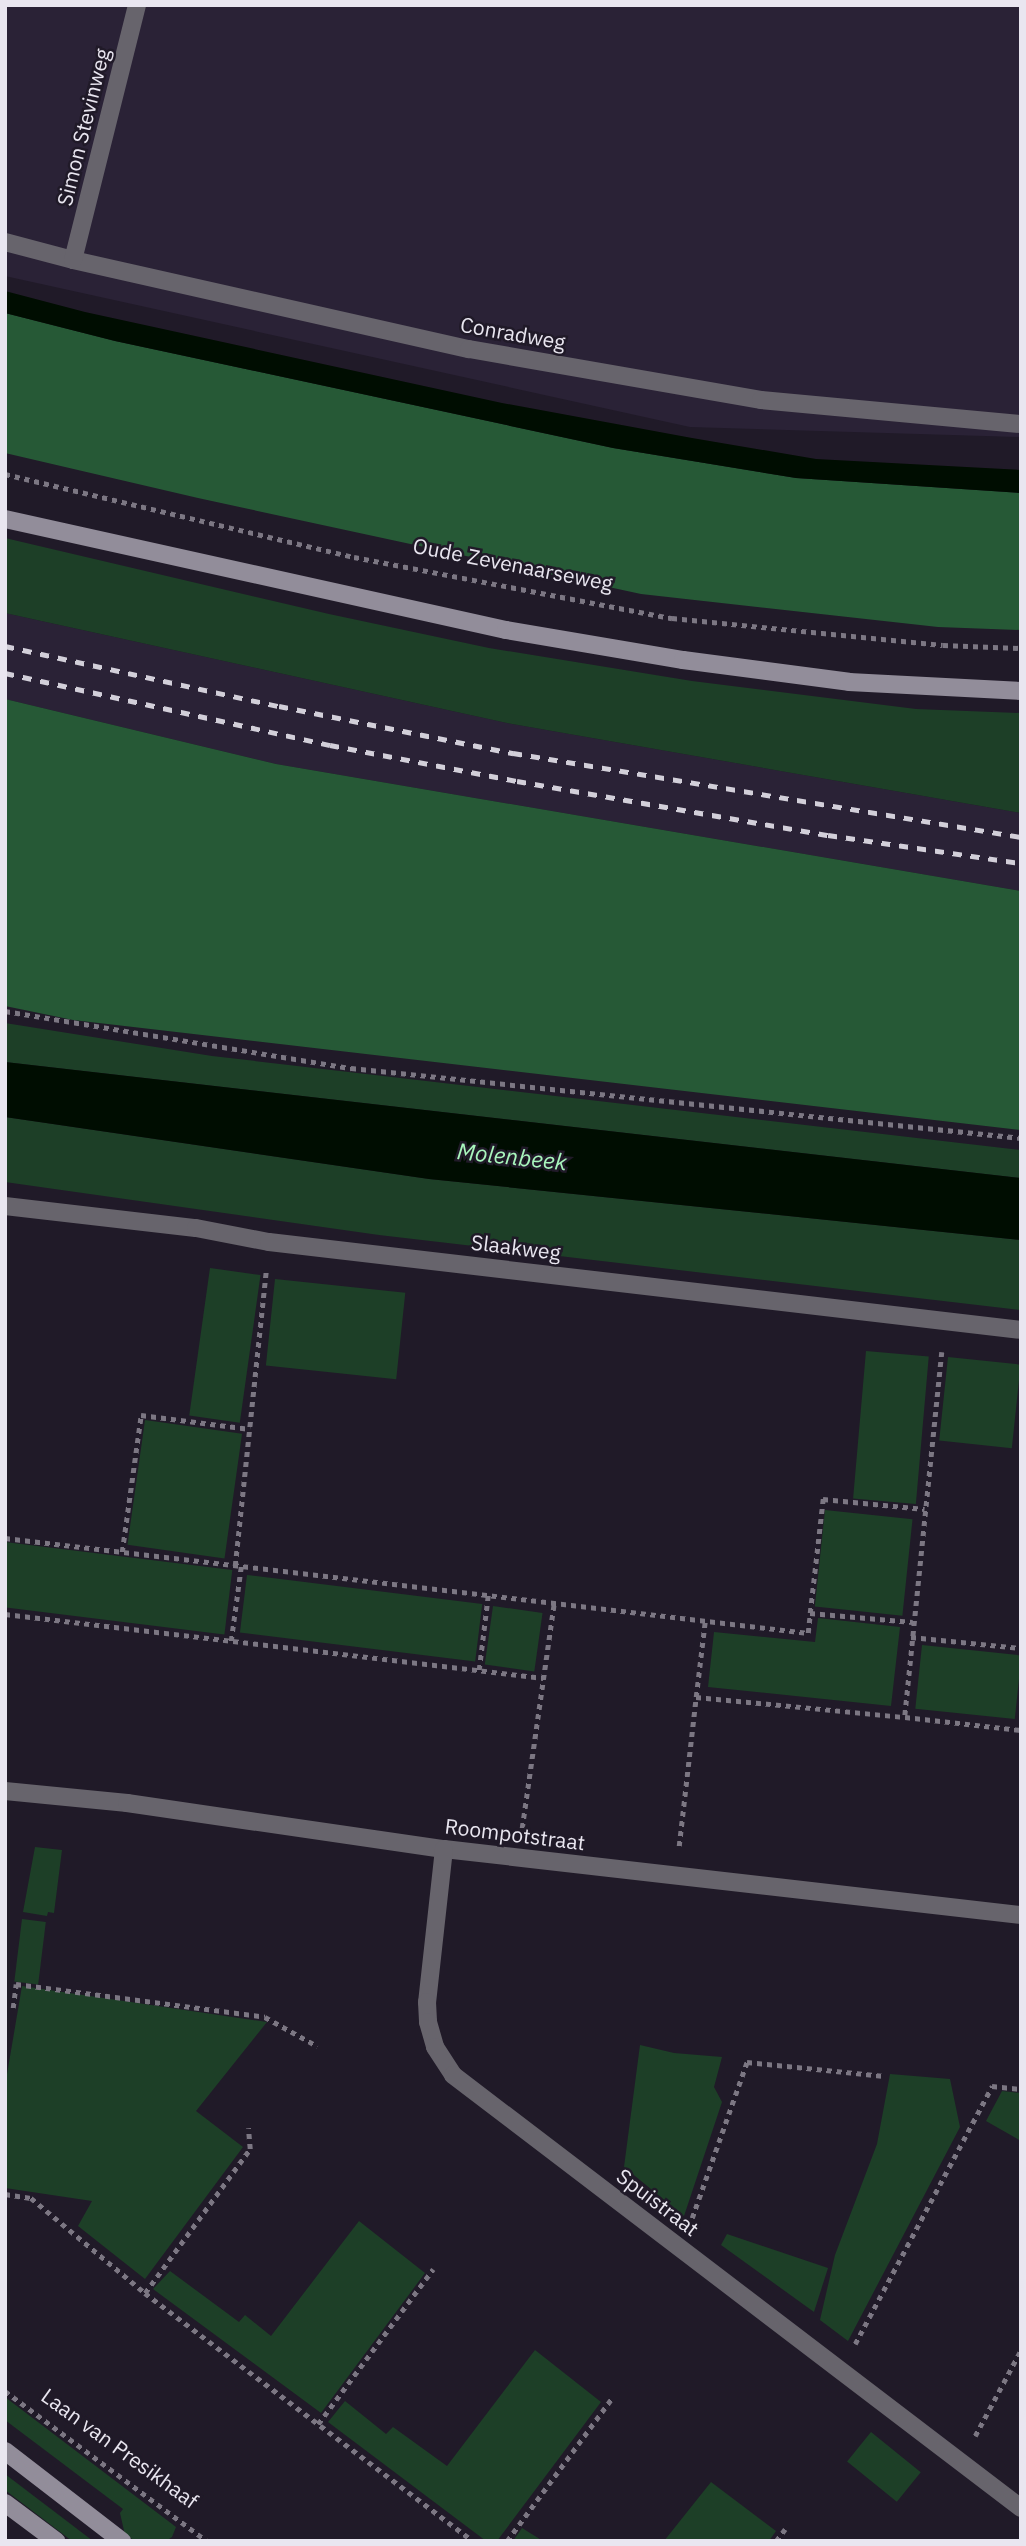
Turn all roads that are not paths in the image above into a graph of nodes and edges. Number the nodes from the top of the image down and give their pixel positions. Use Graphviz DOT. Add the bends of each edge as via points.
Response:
graph roads {
  1 [pos="137,5"];
  2 [pos="5,242"];
  3 [pos="73,260"];
  4 [pos="1021,424"];
  5 [pos="5,519"];
  6 [pos="1021,691"];
  7 [pos="5,1206"];
  8 [pos="1021,1330"];
  9 [pos="5,1791"];
  10 [pos="444,1849"];
  11 [pos="1021,1915"];
  12 [pos="5,2451"];
  13 [pos="5,2503"];
  14 [pos="1021,2508"];
  15 [pos="56,2541"];
  16 [pos="122,2541"];
  1 -- 3 [label="street, Simon Stevinweg"];
  2 -- 3 [label="street, Conradweg"];
  3 -- 4 [label="street, Conradweg" via="469,349 761,400"];
  5 -- 6 [label="street" via="533,635 849,682"];
  7 -- 8 [label="street, Slaakweg" via="196,1228 269,1242"];
  9 -- 10 [label="street, Roompotstraat" via="127,1803"];
  10 -- 11 [label="street, Roompotstraat"];
  10 -- 14 [label="street, Spuistraat" via="427,2002 435,2047 453,2075"];
  12 -- 16 [label="street"];
  13 -- 15 [label="street"];
}
